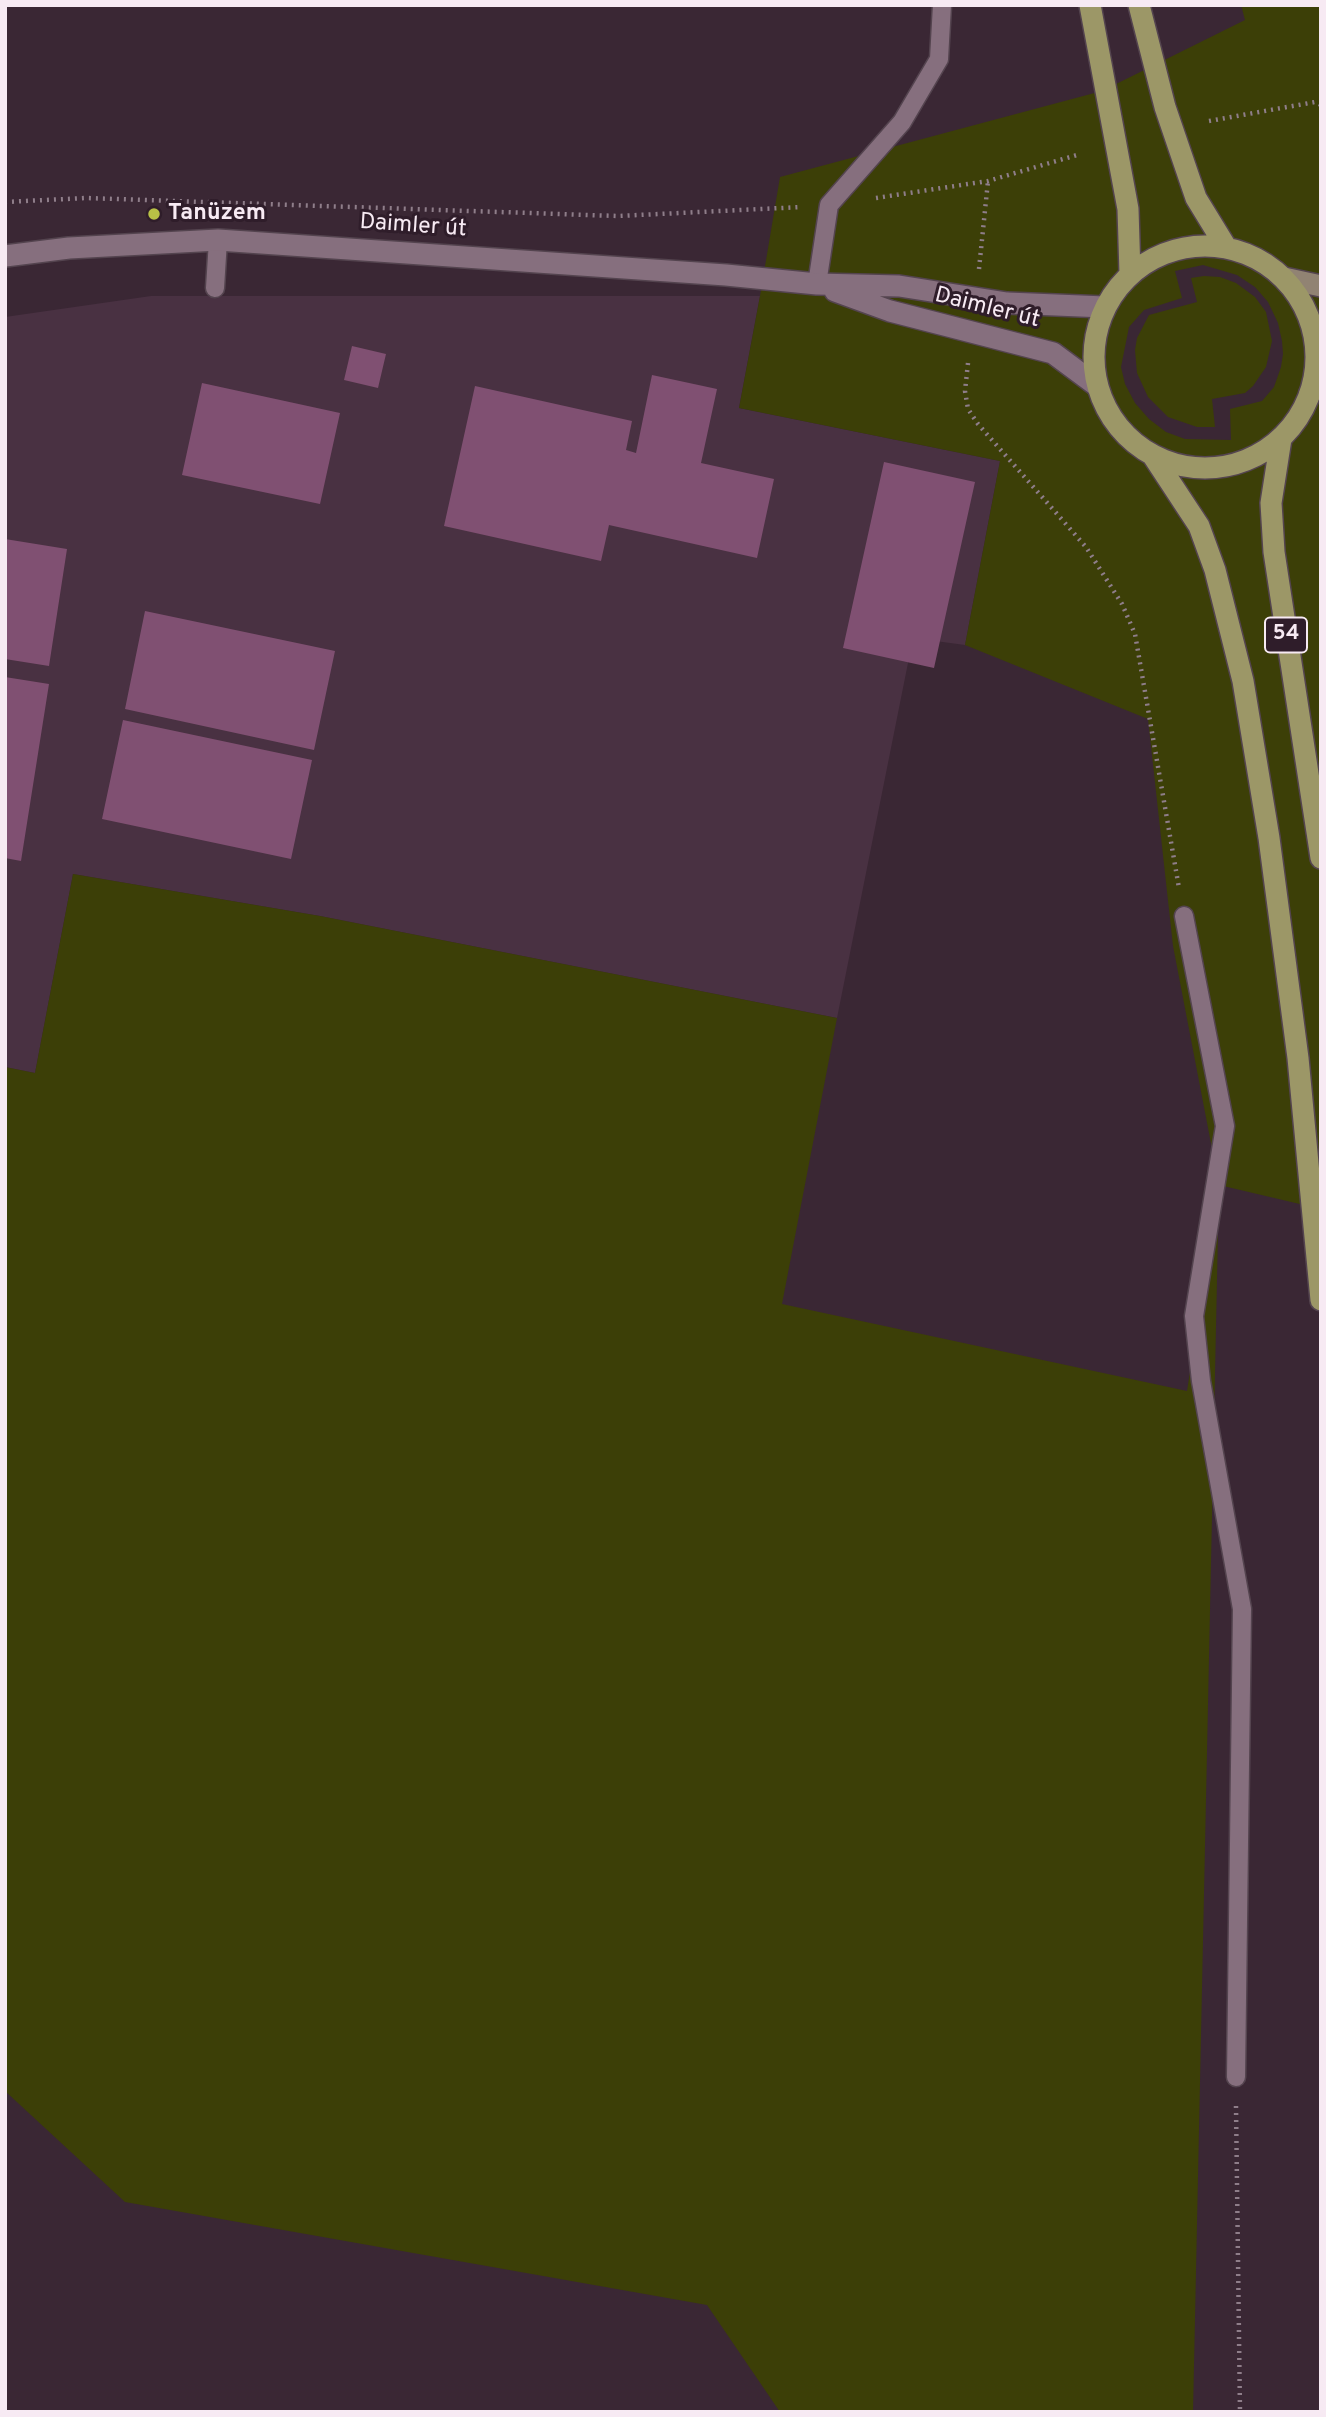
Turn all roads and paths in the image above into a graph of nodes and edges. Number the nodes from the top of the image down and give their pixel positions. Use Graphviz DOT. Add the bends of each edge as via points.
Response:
graph roads {
  1 [pos="942,5"];
  2 [pos="1090,5"];
  3 [pos="1139,5"];
  4 [pos="1321,105"];
  5 [pos="1209,121"];
  6 [pos="1077,155"];
  7 [pos="988,181"];
  8 [pos="5,202"];
  9 [pos="829,205"];
  10 [pos="218,240"];
  11 [pos="1226,247"];
  12 [pos="5,256"];
  13 [pos="978,273"];
  14 [pos="1130,274"];
  15 [pos="1284,278"];
  16 [pos="817,284"];
  17 [pos="1321,286"];
  18 [pos="215,288"];
  19 [pos="1105,307"];
  20 [pos="968,357"];
  21 [pos="1097,385"];
  22 [pos="1315,389"];
  23 [pos="1281,439"];
  24 [pos="1153,456"];
  25 [pos="1321,858"];
  26 [pos="1184,916"];
  27 [pos="1321,1300"];
  28 [pos="1236,2077"];
  29 [pos="1240,2412"];
  1 -- 9 [label="lane" via="939,59 902,122"];
  2 -- 14 [label="main road" via="1128,209"];
  3 -- 11 [label="main road" via="1165,107 1196,198"];
  4 -- 5 [label="path" via="1315,102"];
  6 -- 7 [label="path"];
  7 -- 9 [label="path"];
  7 -- 13 [label="path"];
  8 -- 9 [label="path" via="86,198 618,216"];
  9 -- 16 [label="lane"];
  10 -- 12 [label="street, Daimler út"];
  10 -- 16 [label="street, Daimler út"];
  10 -- 18 [label="lane"];
  11 -- 14 [label="main road, 54" via="1185,247 1146,261"];
  11 -- 15 [label="main road, 54" via="1267,264"];
  14 -- 19 [label="main road, 54"];
  15 -- 17 [label="street"];
  15 -- 22 [label="main road, 54" via="1297,294 1314,332"];
  16 -- 19 [label="street, Daimler út" via="899,286 1007,303"];
  16 -- 21 [label="street, Daimler út" via="890,310 1054,353"];
  19 -- 21 [label="main road, 54" via="1094,345"];
  20 -- 26 [label="path" via="968,409 1086,547 1135,634"];
  21 -- 24 [label="main road, 54" via="1109,414 1128,438"];
  22 -- 23 [label="main road, 54"];
  23 -- 24 [label="main road, 54" via="1248,460 1210,469"];
  23 -- 25 [label="main road, 54" via="1271,503 1274,552"];
  24 -- 27 [label="main road, 54" via="1199,526 1243,681 1298,1058"];
  26 -- 28 [label="lane" via="1225,1126 1194,1316 1201,1381 1242,1609"];
  28 -- 29 [label="path"];
}
